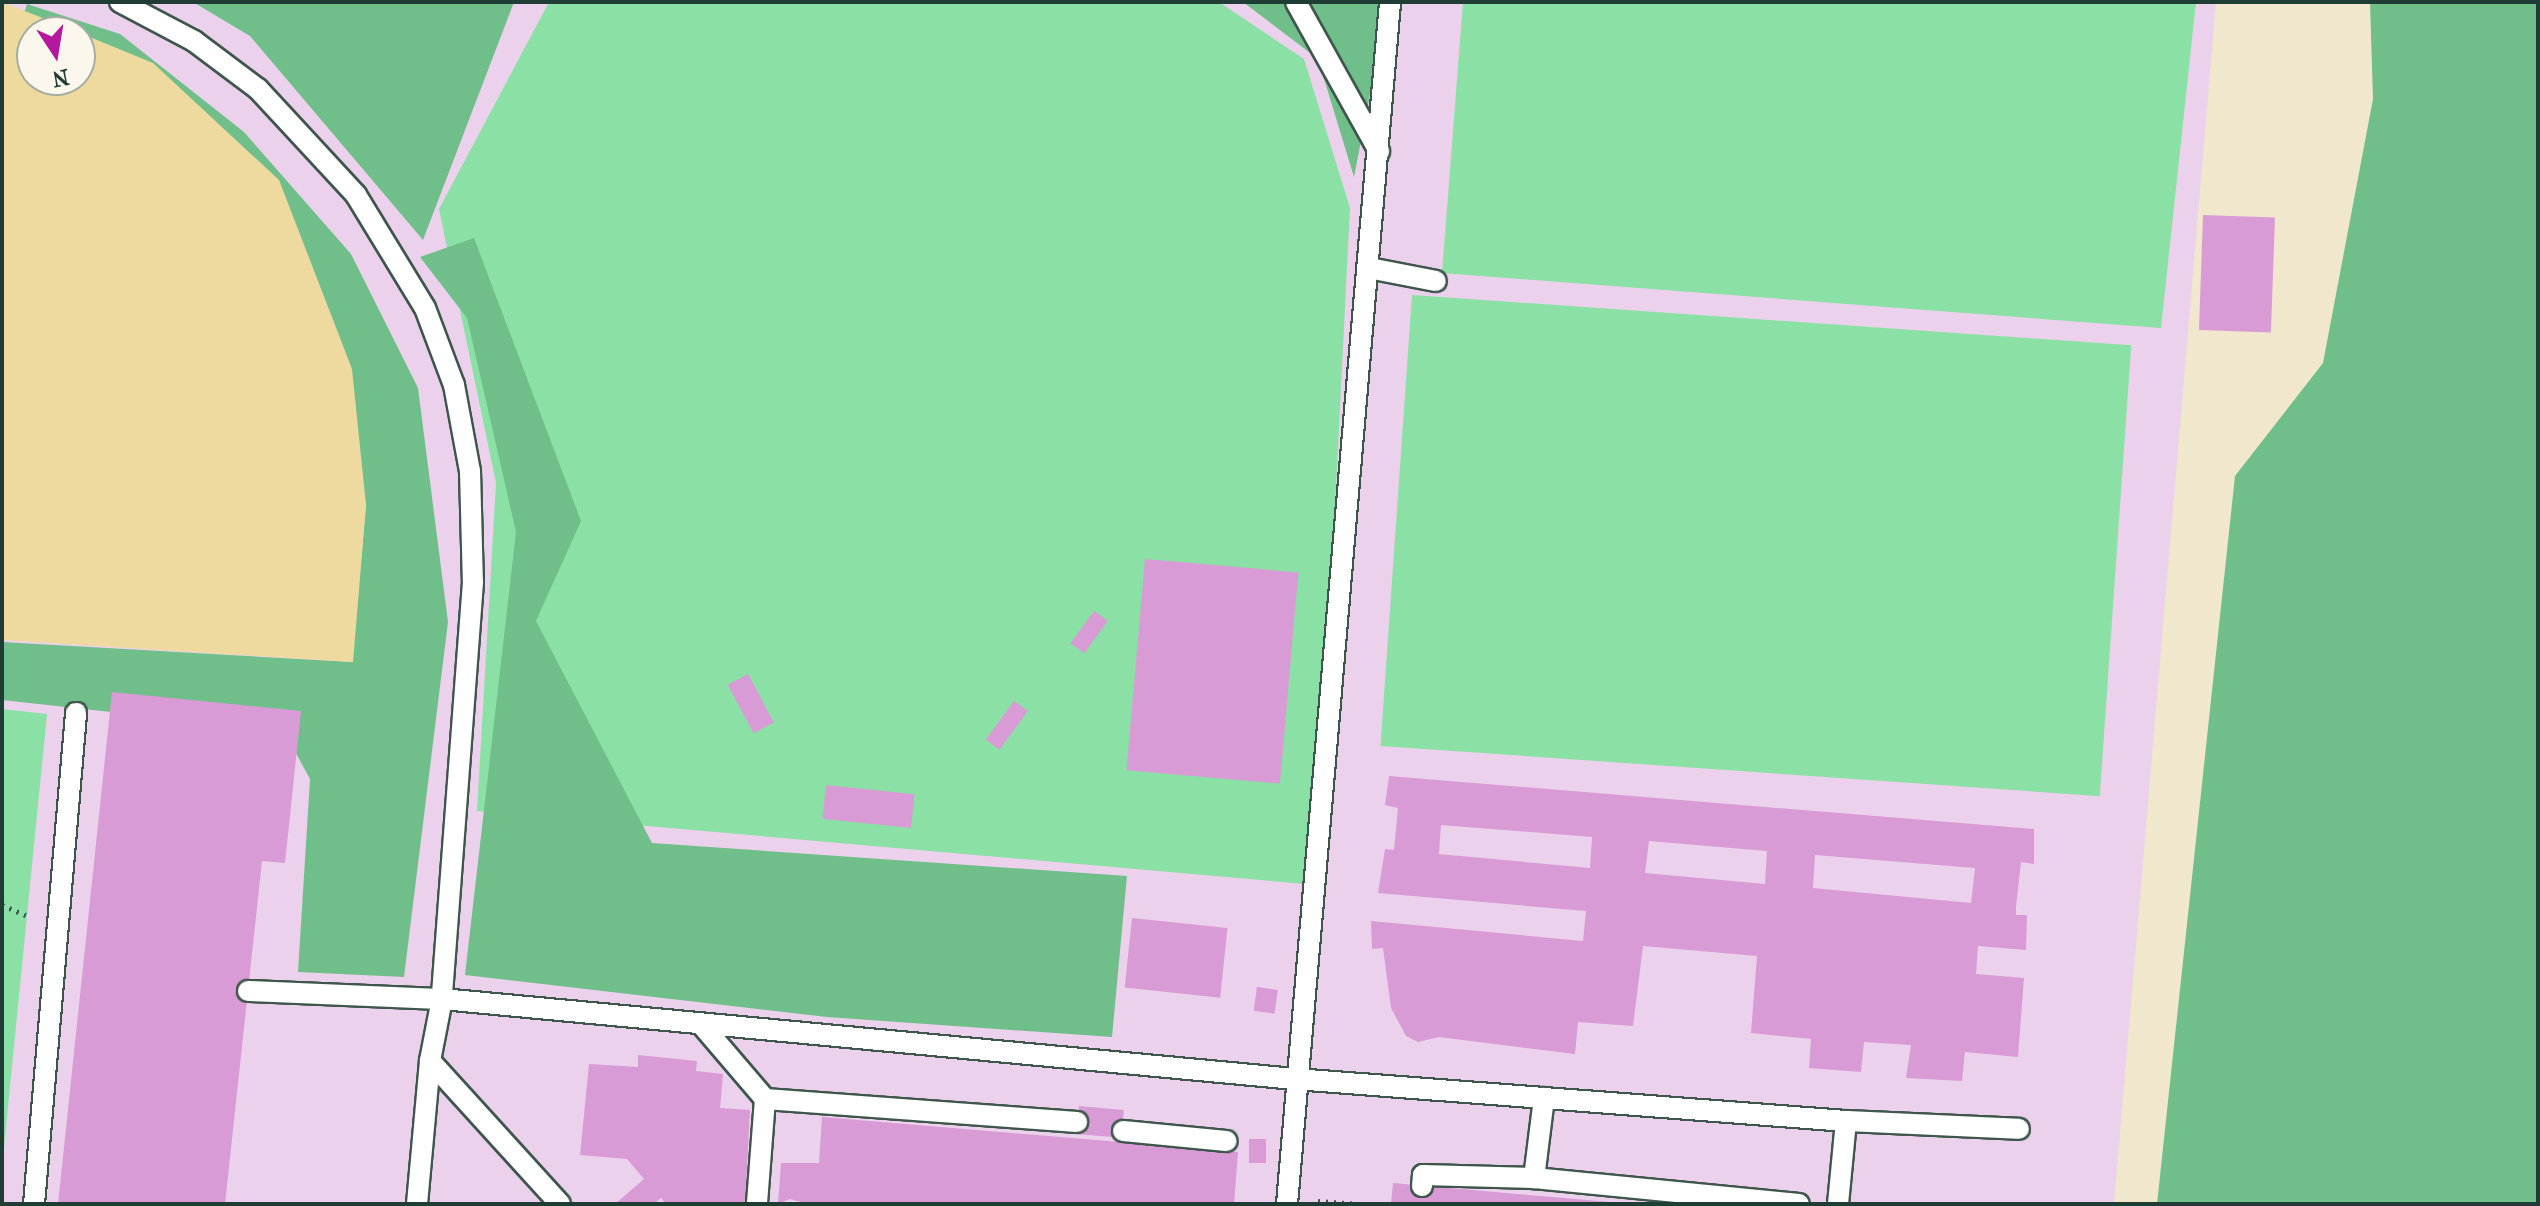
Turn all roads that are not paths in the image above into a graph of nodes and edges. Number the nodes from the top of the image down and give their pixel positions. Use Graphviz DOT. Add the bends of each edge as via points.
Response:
graph roads {
  1 [pos="120,2"];
  2 [pos="1296,2"];
  3 [pos="1390,2"];
  4 [pos="1379,151"];
  5 [pos="1369,268"];
  6 [pos="1436,281"];
  7 [pos="76,713"];
  8 [pos="248,991"];
  9 [pos="442,999"];
  10 [pos="701,1024"];
  11 [pos="430,1061"];
  12 [pos="1295,1079"];
  13 [pos="1544,1098"];
  14 [pos="765,1099"];
  15 [pos="1846,1121"];
  16 [pos="1077,1122"];
  17 [pos="2019,1129"];
  18 [pos="1123,1131"];
  19 [pos="1227,1141"];
  20 [pos="1534,1178"];
  21 [pos="1422,1186"];
  22 [pos="1296,1202"];
  23 [pos="34,1204"];
  24 [pos="417,1204"];
  25 [pos="560,1204"];
  26 [pos="757,1204"];
  27 [pos="1799,1204"];
  28 [pos="1838,1204"];
  1 -- 9 [label="lane" via="194,41 258,89 356,195 425,308 454,385 470,471 473,582"];
  2 -- 4 [label="lane"];
  3 -- 4 [label="lane"];
  4 -- 5 [label="lane"];
  5 -- 6 [label="lane"];
  5 -- 12 [label="lane"];
  7 -- 23 [label="lane"];
  8 -- 9 [label="lane"];
  9 -- 10 [label="lane"];
  9 -- 11 [label="lane"];
  10 -- 12 [label="lane"];
  10 -- 14 [label="lane"];
  11 -- 24 [label="lane"];
  11 -- 25 [label="lane"];
  12 -- 13 [label="lane"];
  12 -- 22 [label="lane"];
  13 -- 15 [label="lane"];
  13 -- 20 [label="lane"];
  14 -- 16 [label="lane"];
  14 -- 26 [label="lane"];
  15 -- 17 [label="lane"];
  15 -- 28 [label="lane"];
  18 -- 19 [label="lane"];
  20 -- 21 [label="lane" via="1423,1175"];
  20 -- 27 [label="lane"];
}
